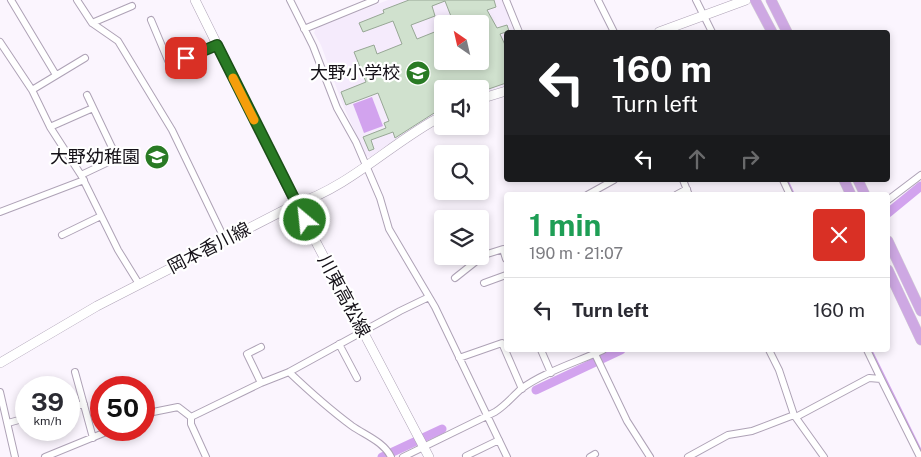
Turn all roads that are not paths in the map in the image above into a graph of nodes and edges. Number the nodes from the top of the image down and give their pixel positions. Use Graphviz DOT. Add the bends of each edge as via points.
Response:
graph roads {
  1 [pos="11,0"];
  2 [pos="77,0"];
  3 [pos="195,0"];
  4 [pos="290,0"];
  5 [pos="375,0"];
  6 [pos="506,0"];
  7 [pos="598,0"];
  8 [pos="696,0"];
  9 [pos="746,0"];
  10 [pos="755,0"];
  11 [pos="771,0"];
  12 [pos="132,6"];
  13 [pos="704,15"];
  14 [pos="151,20"];
  15 [pos="92,23"];
  16 [pos="304,29"];
  17 [pos="518,30"];
  18 [pos="613,30"];
  19 [pos="664,30"];
  20 [pos="711,30"];
  21 [pos="771,30"];
  22 [pos="786,30"];
  23 [pos="0,42"];
  24 [pos="217,45"];
  25 [pos="85,58"];
  26 [pos="56,75"];
  27 [pos="32,90"];
  28 [pos="504,92"];
  29 [pos="87,96"];
  30 [pos="489,96"];
  31 [pos="93,108"];
  32 [pos="434,121"];
  33 [pos="50,127"];
  34 [pos="367,167"];
  35 [pos="921,175"];
  36 [pos="82,178"];
  37 [pos="610,182"];
  38 [pos="591,192"];
  39 [pos="890,198"];
  40 [pos="296,204"];
  41 [pos="0,212"];
  42 [pos="101,216"];
  43 [pos="62,235"];
  44 [pos="225,240"];
  45 [pos="890,245"];
  46 [pos="504,252"];
  47 [pos="890,274"];
  48 [pos="504,276"];
  49 [pos="455,278"];
  50 [pos="484,283"];
  51 [pos="139,284"];
  52 [pos="429,297"];
  53 [pos="921,310"];
  54 [pos="363,332"];
  55 [pos="921,340"];
  56 [pos="339,344"];
  57 [pos="261,347"];
  58 [pos="504,348"];
  59 [pos="506,352"];
  60 [pos="543,352"];
  61 [pos="599,352"];
  62 [pos="770,352"];
  63 [pos="868,352"];
  64 [pos="595,354"];
  65 [pos="459,358"];
  66 [pos="0,363"];
  67 [pos="74,372"];
  68 [pos="289,372"];
  69 [pos="551,373"];
  70 [pos="357,378"];
  71 [pos="881,379"];
  72 [pos="261,383"];
  73 [pos="522,389"];
  74 [pos="0,392"];
  75 [pos="84,404"];
  76 [pos="80,405"];
  77 [pos="155,412"];
  78 [pos="487,416"];
  79 [pos="795,416"];
  80 [pos="191,417"];
  81 [pos="15,421"];
  82 [pos="8,423"];
  83 [pos="90,424"];
  84 [pos="90,440"];
  85 [pos="499,440"];
  86 [pos="424,447"];
  87 [pos="466,456"];
  88 [pos="15,457"];
  89 [pos="45,457"];
  90 [pos="206,457"];
  91 [pos="391,457"];
  92 [pos="403,457"];
  93 [pos="429,457"];
  94 [pos="507,457"];
  95 [pos="650,457"];
  96 [pos="688,457"];
  97 [pos="824,457"];
  98 [pos="920,457"];
  1 -- 26 [label="street"];
  2 -- 15 [label="street"];
  3 -- 24 [label="main road, 川東高松線"];
  4 -- 16 [label="street"];
  5 -- 16 [label="street"];
  6 -- 17 [label="street"];
  7 -- 18 [label="street"];
  8 -- 13 [label="street"];
  9 -- 13 [label="main road"];
  10 -- 21 [label="highway"];
  11 -- 22 [label="highway"];
  12 -- 15 [label="street"];
  13 -- 19 [label="main road"];
  13 -- 20 [label="street"];
  14 -- 24 [label="street" via="170,65"];
  15 -- 44 [label="street" via="118,41 172,130"];
  16 -- 34 [label="street" via="314,46 337,108"];
  23 -- 27 [label="street"];
  24 -- 40 [label="main road, 川東高松線"];
  25 -- 26 [label="street"];
  26 -- 27 [label="street"];
  27 -- 33 [label="street"];
  28 -- 30 [label="main road"];
  29 -- 31 [label="street"];
  31 -- 33 [label="street"];
  31 -- 36 [label="street" via="117,158"];
  32 -- 34 [label="main road, 岡本香川線"];
  33 -- 36 [label="street"];
  34 -- 40 [label="main road, 岡本香川線"];
  34 -- 52 [label="street" via="390,228"];
  35 -- 39 [label="street"];
  36 -- 41 [label="street"];
  36 -- 42 [label="street"];
  37 -- 38 [label="street"];
  40 -- 44 [label="main road, 岡本香川線"];
  40 -- 54 [label="main road, 川東高松線"];
  42 -- 43 [label="street"];
  42 -- 51 [label="street"];
  44 -- 51 [label="main road, 岡本香川線"];
  45 -- 53 [label="highway"];
  46 -- 49 [label="street" via="503,249 484,255"];
  47 -- 55 [label="highway"];
  48 -- 50 [label="street"];
  51 -- 66 [label="main road, 岡本香川線"];
  52 -- 54 [label="street"];
  52 -- 65 [label="street"];
  54 -- 56 [label="street"];
  54 -- 86 [label="main road, 川東高松線"];
  56 -- 68 [label="street"];
  56 -- 70 [label="street"];
  57 -- 72 [label="street" via="247,354"];
  58 -- 65 [label="street" via="502,343"];
  59 -- 73 [label="street"];
  60 -- 69 [label="street"];
  61 -- 64 [label="street"];
  62 -- 79 [label="street"];
  63 -- 71 [label="street"];
  64 -- 69 [label="street"];
  64 -- 95 [label="street" via="626,420"];
  65 -- 78 [label="street"];
  67 -- 75 [label="street"];
  68 -- 72 [label="street"];
  68 -- 91 [label="street" via="322,403 387,448"];
  69 -- 73 [label="street"];
  71 -- 79 [label="street" via="869,378"];
  71 -- 98 [label="street"];
  72 -- 80 [label="street"];
  73 -- 78 [label="street" via="507,405"];
  74 -- 82 [label="street"];
  75 -- 76 [label="street"];
  75 -- 83 [label="street"];
  77 -- 80 [label="street" via="178,407"];
  78 -- 85 [label="street"];
  78 -- 86 [label="street"];
  79 -- 96 [label="street" via="752,431 728,434"];
  79 -- 97 [label="street"];
  80 -- 90 [label="street"];
  81 -- 82 [label="street"];
  82 -- 88 [label="street"];
  84 -- 89 [label="street"];
  85 -- 87 [label="street"];
  85 -- 94 [label="street"];
  86 -- 92 [label="street"];
  86 -- 93 [label="main road, 川東高松線"];
}
